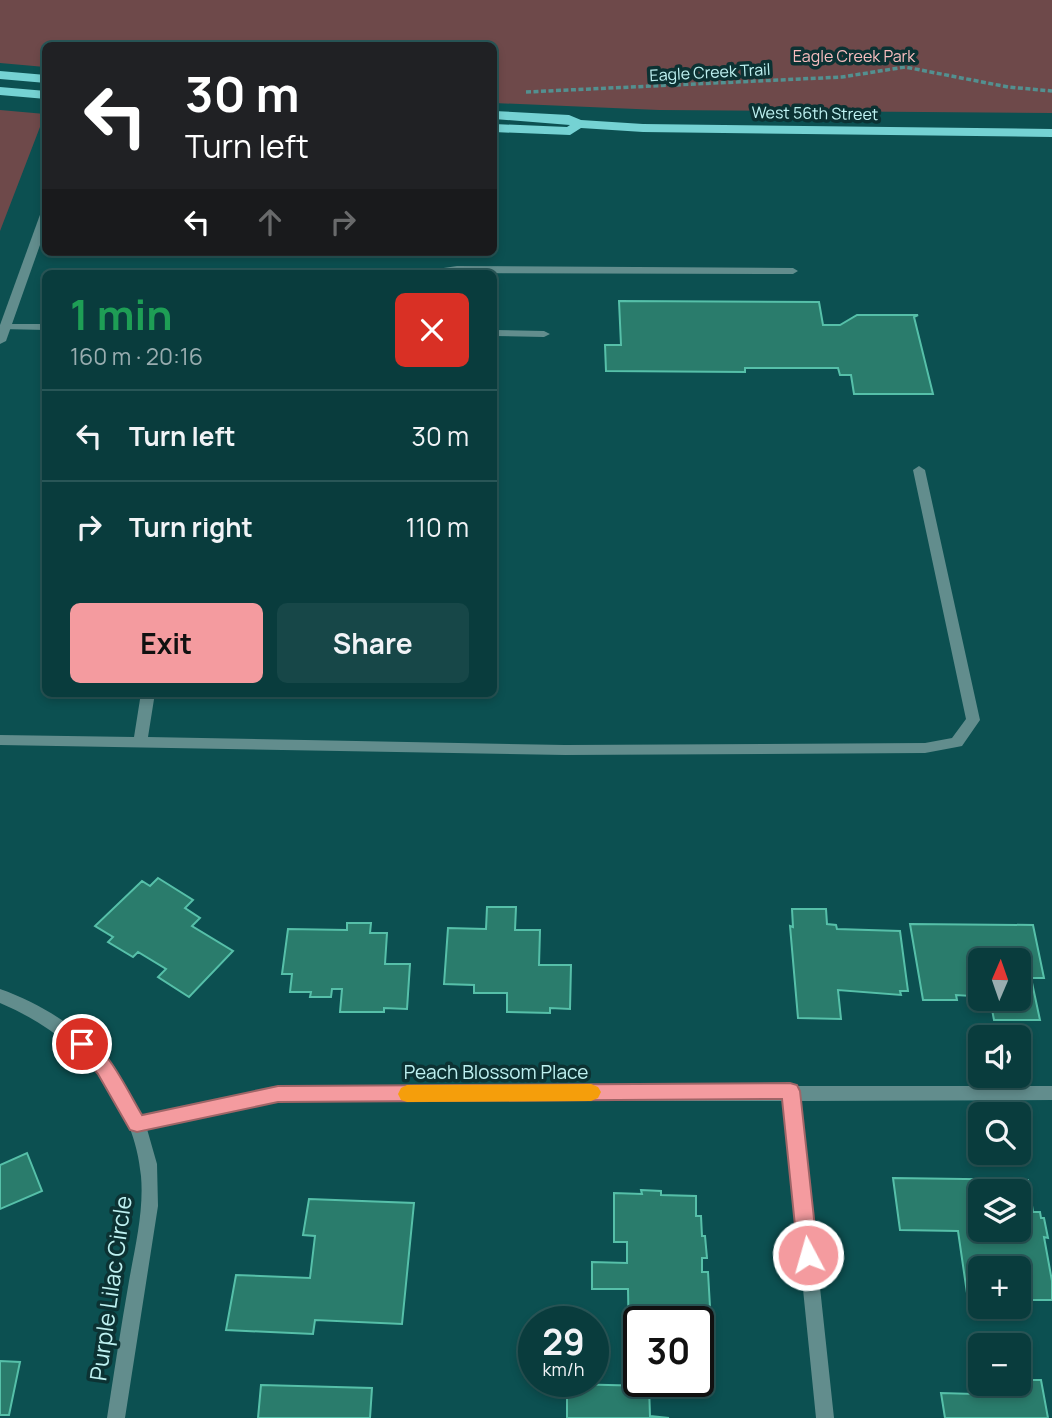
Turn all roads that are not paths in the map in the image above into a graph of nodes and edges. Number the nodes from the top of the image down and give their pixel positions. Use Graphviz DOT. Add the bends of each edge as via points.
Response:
graph roads {
  1 [pos="0,75"];
  2 [pos="42,79"];
  3 [pos="0,92"];
  4 [pos="42,95"];
  5 [pos="497,115"];
  6 [pos="578,124"];
  7 [pos="497,128"];
  8 [pos="1052,133"];
  9 [pos="42,223"];
  10 [pos="450,270"];
  11 [pos="793,271"];
  12 [pos="5,327"];
  13 [pos="42,327"];
  14 [pos="497,333"];
  15 [pos="544,334"];
  16 [pos="0,341"];
  17 [pos="919,470"];
  18 [pos="147,697"];
  19 [pos="0,740"];
  20 [pos="140,743"];
  21 [pos="0,996"];
  22 [pos="790,1091"];
  23 [pos="1052,1093"];
  24 [pos="137,1124"];
  25 [pos="116,1418"];
  26 [pos="825,1418"];
  1 -- 2 [label="main road"];
  3 -- 4 [label="main road"];
  5 -- 6 [label="main road, West 56th Street" via="569,119"];
  6 -- 7 [label="main road, West 56th Street" via="570,131"];
  6 -- 8 [label="main road, West 56th Street"];
  9 -- 12 [label="street"];
  10 -- 11 [label="street"];
  12 -- 13 [label="street"];
  12 -- 16 [label="street"];
  14 -- 15 [label="street"];
  17 -- 20 [label="street" via="973,720 957,742 925,748 565,750"];
  18 -- 20 [label="street"];
  19 -- 20 [label="street"];
  21 -- 24 [label="street" via="70,1033 94,1055"];
  22 -- 23 [label="street, Peach Blossom Place"];
  22 -- 24 [label="street, Peach Blossom Place" via="278,1094"];
  22 -- 26 [label="street"];
  24 -- 25 [label="street, Purple Lilac Circle" via="148,1164 149,1211"];
}
